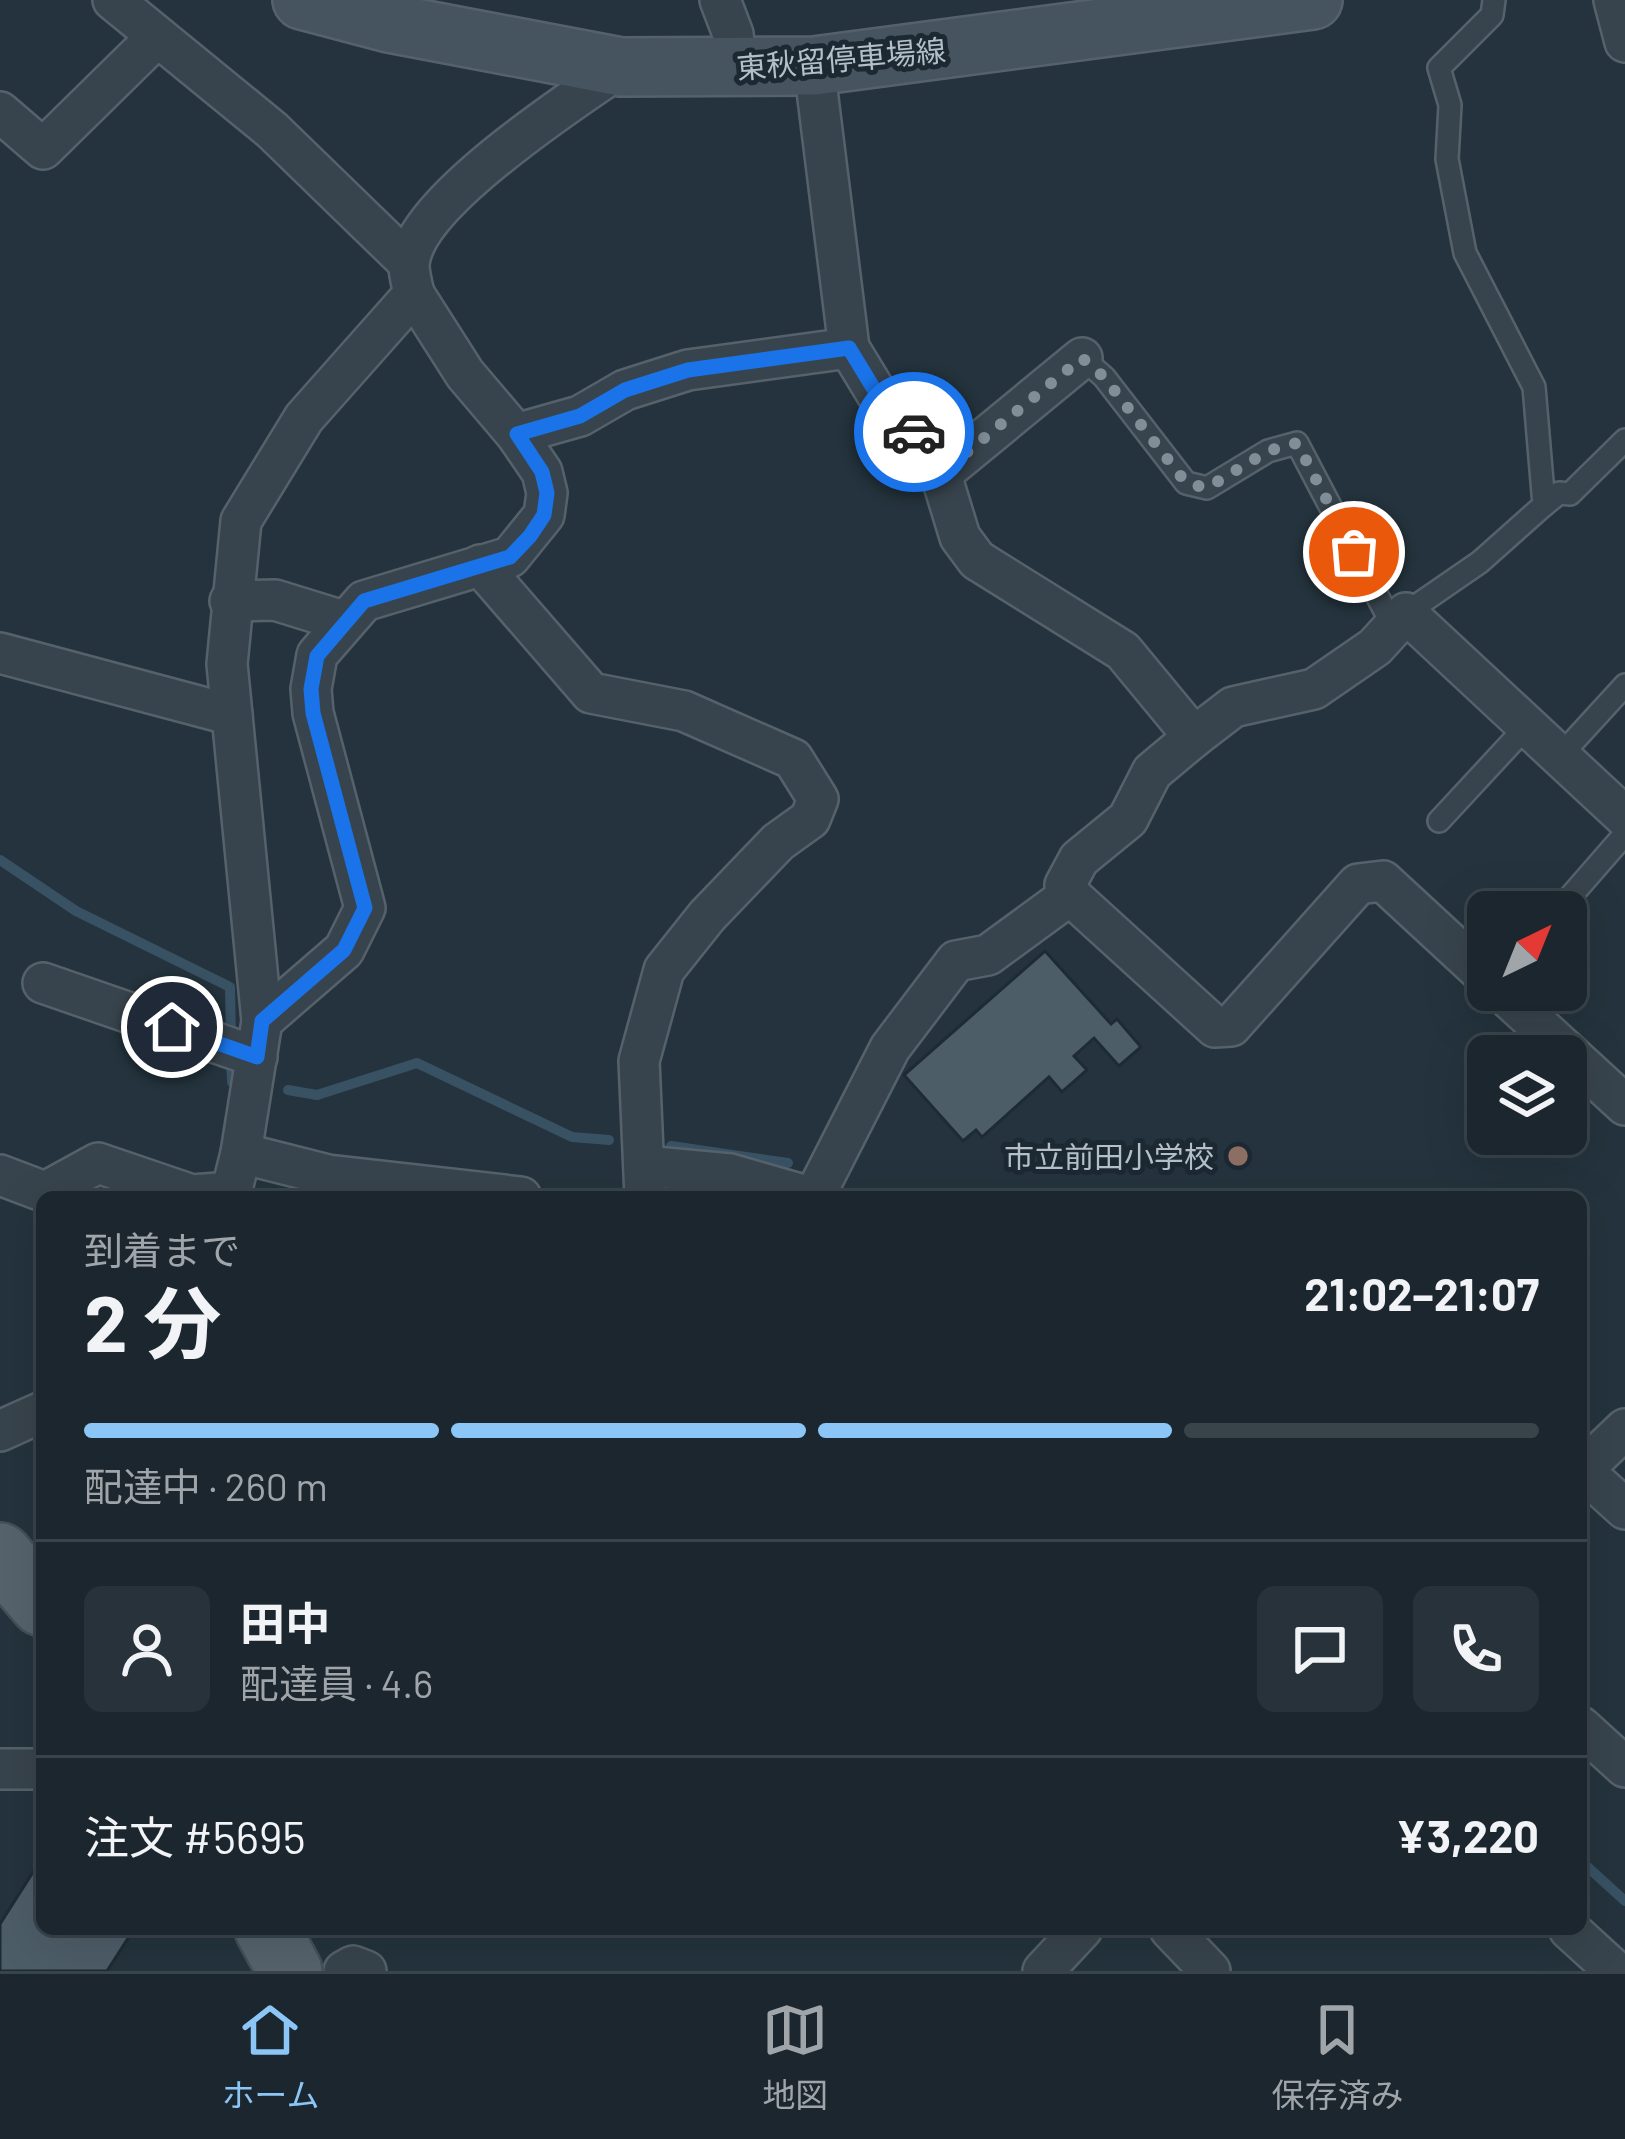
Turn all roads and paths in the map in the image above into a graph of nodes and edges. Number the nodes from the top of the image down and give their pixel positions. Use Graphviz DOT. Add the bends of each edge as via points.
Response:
graph roads {
  1 [pos="113,0"];
  2 [pos="302,0"];
  3 [pos="720,0"];
  4 [pos="1313,0"];
  5 [pos="1493,0"];
  6 [pos="1614,0"];
  7 [pos="157,37"];
  8 [pos="1625,42"];
  9 [pos="814,66"];
  10 [pos="621,67"];
  11 [pos="737,69"];
  12 [pos="0,112"];
  13 [pos="411,278"];
  14 [pos="849,348"];
  15 [pos="1082,358"];
  16 [pos="517,434"];
  17 [pos="1625,440"];
  18 [pos="940,474"];
  19 [pos="1544,505"];
  20 [pos="480,565"];
  21 [pos="230,601"];
  22 [pos="1399,619"];
  23 [pos="343,622"];
  24 [pos="0,653"];
  25 [pos="1625,685"];
  26 [pos="232,715"];
  27 [pos="1527,726"];
  28 [pos="1194,737"];
  29 [pos="1560,756"];
  30 [pos="1625,817"];
  31 [pos="1439,821"];
  32 [pos="1625,834"];
  33 [pos="1575,891"];
  34 [pos="1070,895"];
  35 [pos="1467,960"];
  36 [pos="43,983"];
  37 [pos="1524,1011"];
  38 [pos="245,1043"];
  39 [pos="1625,1105"];
  40 [pos="0,1175"];
  41 [pos="235,1181"];
  42 [pos="645,1181"];
  43 [pos="42,1191"];
  44 [pos="47,1191"];
  45 [pos="181,1191"];
  46 [pos="204,1191"];
  47 [pos="468,1191"];
  48 [pos="791,1191"];
  49 [pos="815,1191"];
  50 [pos="36,1415"];
  51 [pos="1625,1429"];
  52 [pos="0,1431"];
  53 [pos="1587,1465"];
  54 [pos="1587,1475"];
  55 [pos="1625,1509"];
  56 [pos="0,1555"];
  57 [pos="36,1597"];
  58 [pos="1587,1732"];
  59 [pos="1625,1767"];
  60 [pos="0,1769"];
  61 [pos="36,1769"];
  62 [pos="270,1935"];
  63 [pos="1076,1935"];
  64 [pos="1176,1935"];
  65 [pos="1576,1935"];
  66 [pos="290,1971"];
  67 [pos="344,1971"];
  68 [pos="367,1971"];
  69 [pos="1042,1971"];
  70 [pos="1210,1971"];
  71 [pos="1615,1971"];
  1 -- 7 [label="street"];
  2 -- 10 [label="main road, 東秋留停車場線"];
  3 -- 11 [label="street"];
  4 -- 9 [label="main road, 東秋留停車場線"];
  5 -- 19 [label="lane" via="1492,15 1439,68 1450,105 1447,159 1466,253 1534,387"];
  6 -- 8 [label="street"];
  7 -- 12 [label="street" via="43,149"];
  7 -- 13 [label="street" via="272,130"];
  9 -- 11 [label="main road, 東秋留停車場線"];
  9 -- 14 [label="street"];
  10 -- 11 [label="main road, 東秋留停車場線"];
  10 -- 13 [label="street" via="520,134 446,206 415,244"];
  13 -- 16 [label="street" via="465,374"];
  13 -- 21 [label="street" via="304,418 241,521"];
  14 -- 16 [label="street" via="688,370"];
  14 -- 18 [label="street" via="880,399 934,452"];
  15 -- 18 [label="street"];
  15 -- 22 [label="lane" via="1186,483 1207,488 1297,443"];
  16 -- 20 [label="street" via="542,472 544,515 510,557"];
  17 -- 19 [label="lane" via="1570,494"];
  18 -- 28 [label="street" via="960,537 977,560 1123,651"];
  19 -- 22 [label="lane"];
  20 -- 23 [label="street" via="364,601"];
  20 -- 42 [label="street" via="591,693 684,711 793,759 818,799 810,819 778,842 664,970 639,1061"];
  21 -- 23 [label="street" via="275,600"];
  21 -- 26 [label="street"];
  22 -- 27 [label="street"];
  22 -- 28 [label="street" via="1314,689 1233,707"];
  23 -- 38 [label="street" via="317,656 311,689 365,908 344,950"];
  24 -- 26 [label="street"];
  25 -- 29 [label="lane"];
  26 -- 38 [label="street"];
  27 -- 29 [label="street"];
  27 -- 31 [label="lane"];
  28 -- 34 [label="street" via="1152,772 1128,819 1078,859 1065,885"];
  29 -- 30 [label="street"];
  32 -- 33 [label="lane"];
  34 -- 35 [label="street" via="1216,1027 1231,1026 1358,884 1382,881"];
  34 -- 49 [label="street" via="988,956 956,961 890,1048"];
  36 -- 38 [label="street"];
  37 -- 39 [label="street"];
  38 -- 41 [label="street"];
  40 -- 43 [label="street"];
  41 -- 46 [label="street"];
  41 -- 47 [label="street" via="328,1175"];
  42 -- 48 [label="street" via="730,1174"];
  44 -- 45 [label="street" via="98,1162"];
  50 -- 52 [label="street"];
  51 -- 53 [label="street"];
  54 -- 55 [label="street"];
  56 -- 57 [label="main road"];
  58 -- 59 [label="street"];
  60 -- 61 [label="street"];
  62 -- 66 [label="main road"];
  63 -- 69 [label="street"];
  64 -- 70 [label="street"];
  65 -- 71 [label="street"];
  67 -- 68 [label="street"];
}
